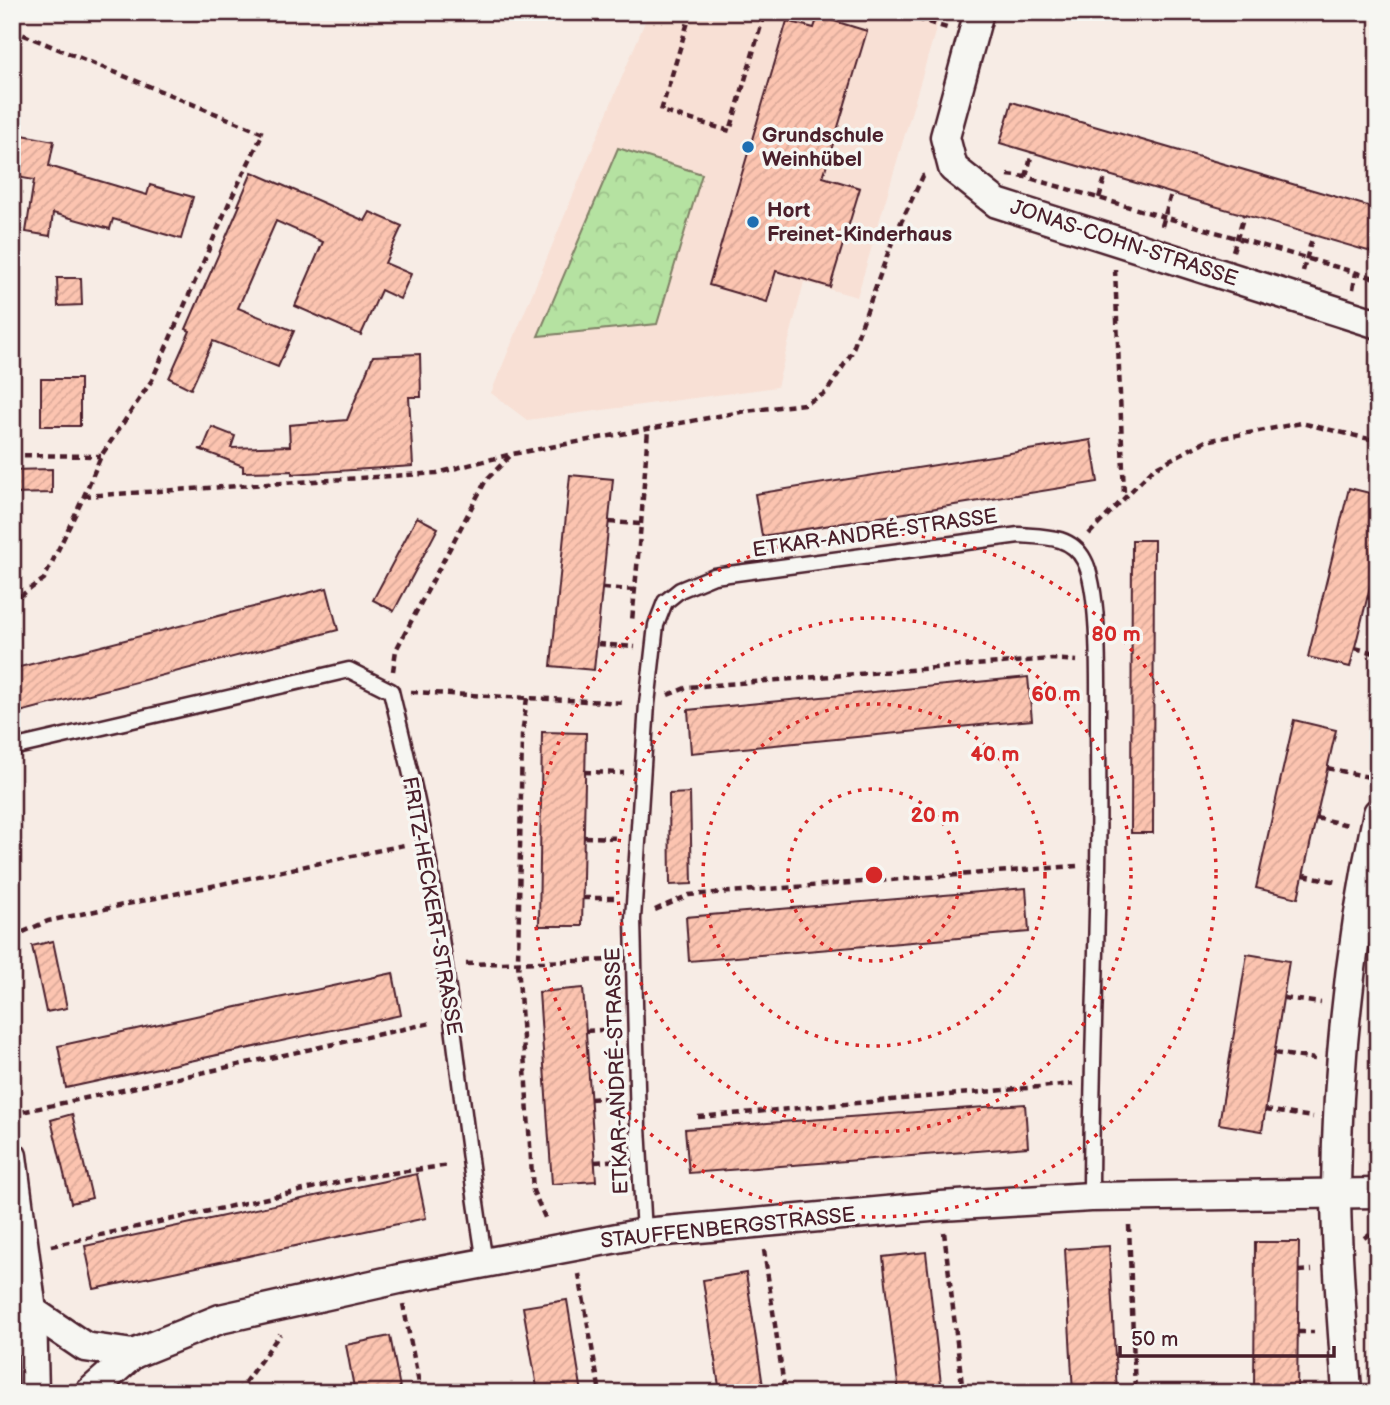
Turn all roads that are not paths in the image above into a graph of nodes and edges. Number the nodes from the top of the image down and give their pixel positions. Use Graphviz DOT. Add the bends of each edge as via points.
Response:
graph roads {
  1 [pos="975,24"];
  2 [pos="1378,324"];
  3 [pos="12,748"];
  4 [pos="1378,813"];
  5 [pos="12,1156"];
  6 [pos="1336,1193"];
  7 [pos="1378,1194"];
  8 [pos="1091,1198"];
  9 [pos="644,1233"];
  10 [pos="485,1262"];
  11 [pos="32,1311"];
  12 [pos="133,1353"];
  13 [pos="34,1393"];
  14 [pos="89,1393"];
  15 [pos="1347,1393"];
  1 -- 2 [label="street, JONAS-COHN-STRASSE" via="945,137 953,168 997,204"];
  3 -- 10 [label="lane, FRITZ-HECKERT-STRASSE" via="349,670 391,691 425,840"];
  4 -- 6 [label="street" via="1363,887 1342,1063"];
  5 -- 11 [label="street"];
  6 -- 7 [label="street, STAUFFENBERGSTRASSE"];
  6 -- 8 [label="street, STAUFFENBERGSTRASSE"];
  6 -- 15 [label="street"];
  8 -- 9 [label="street, STAUFFENBERGSTRASSE" via="941,1206"];
  8 -- 9 [label="lane, ETKAR-ANDRÉ-STRASSE" via="1098,865 1097,664 1091,578 1076,547 1053,537 1019,535 714,576 680,590 665,602 656,625 647,704 633,919"];
  9 -- 10 [label="street, STAUFFENBERGSTRASSE"];
  10 -- 12 [label="street, STAUFFENBERGSTRASSE" via="220,1319"];
  11 -- 12 [label="street" via="85,1347"];
  11 -- 13 [label="street"];
  12 -- 14 [label="street"];
}
